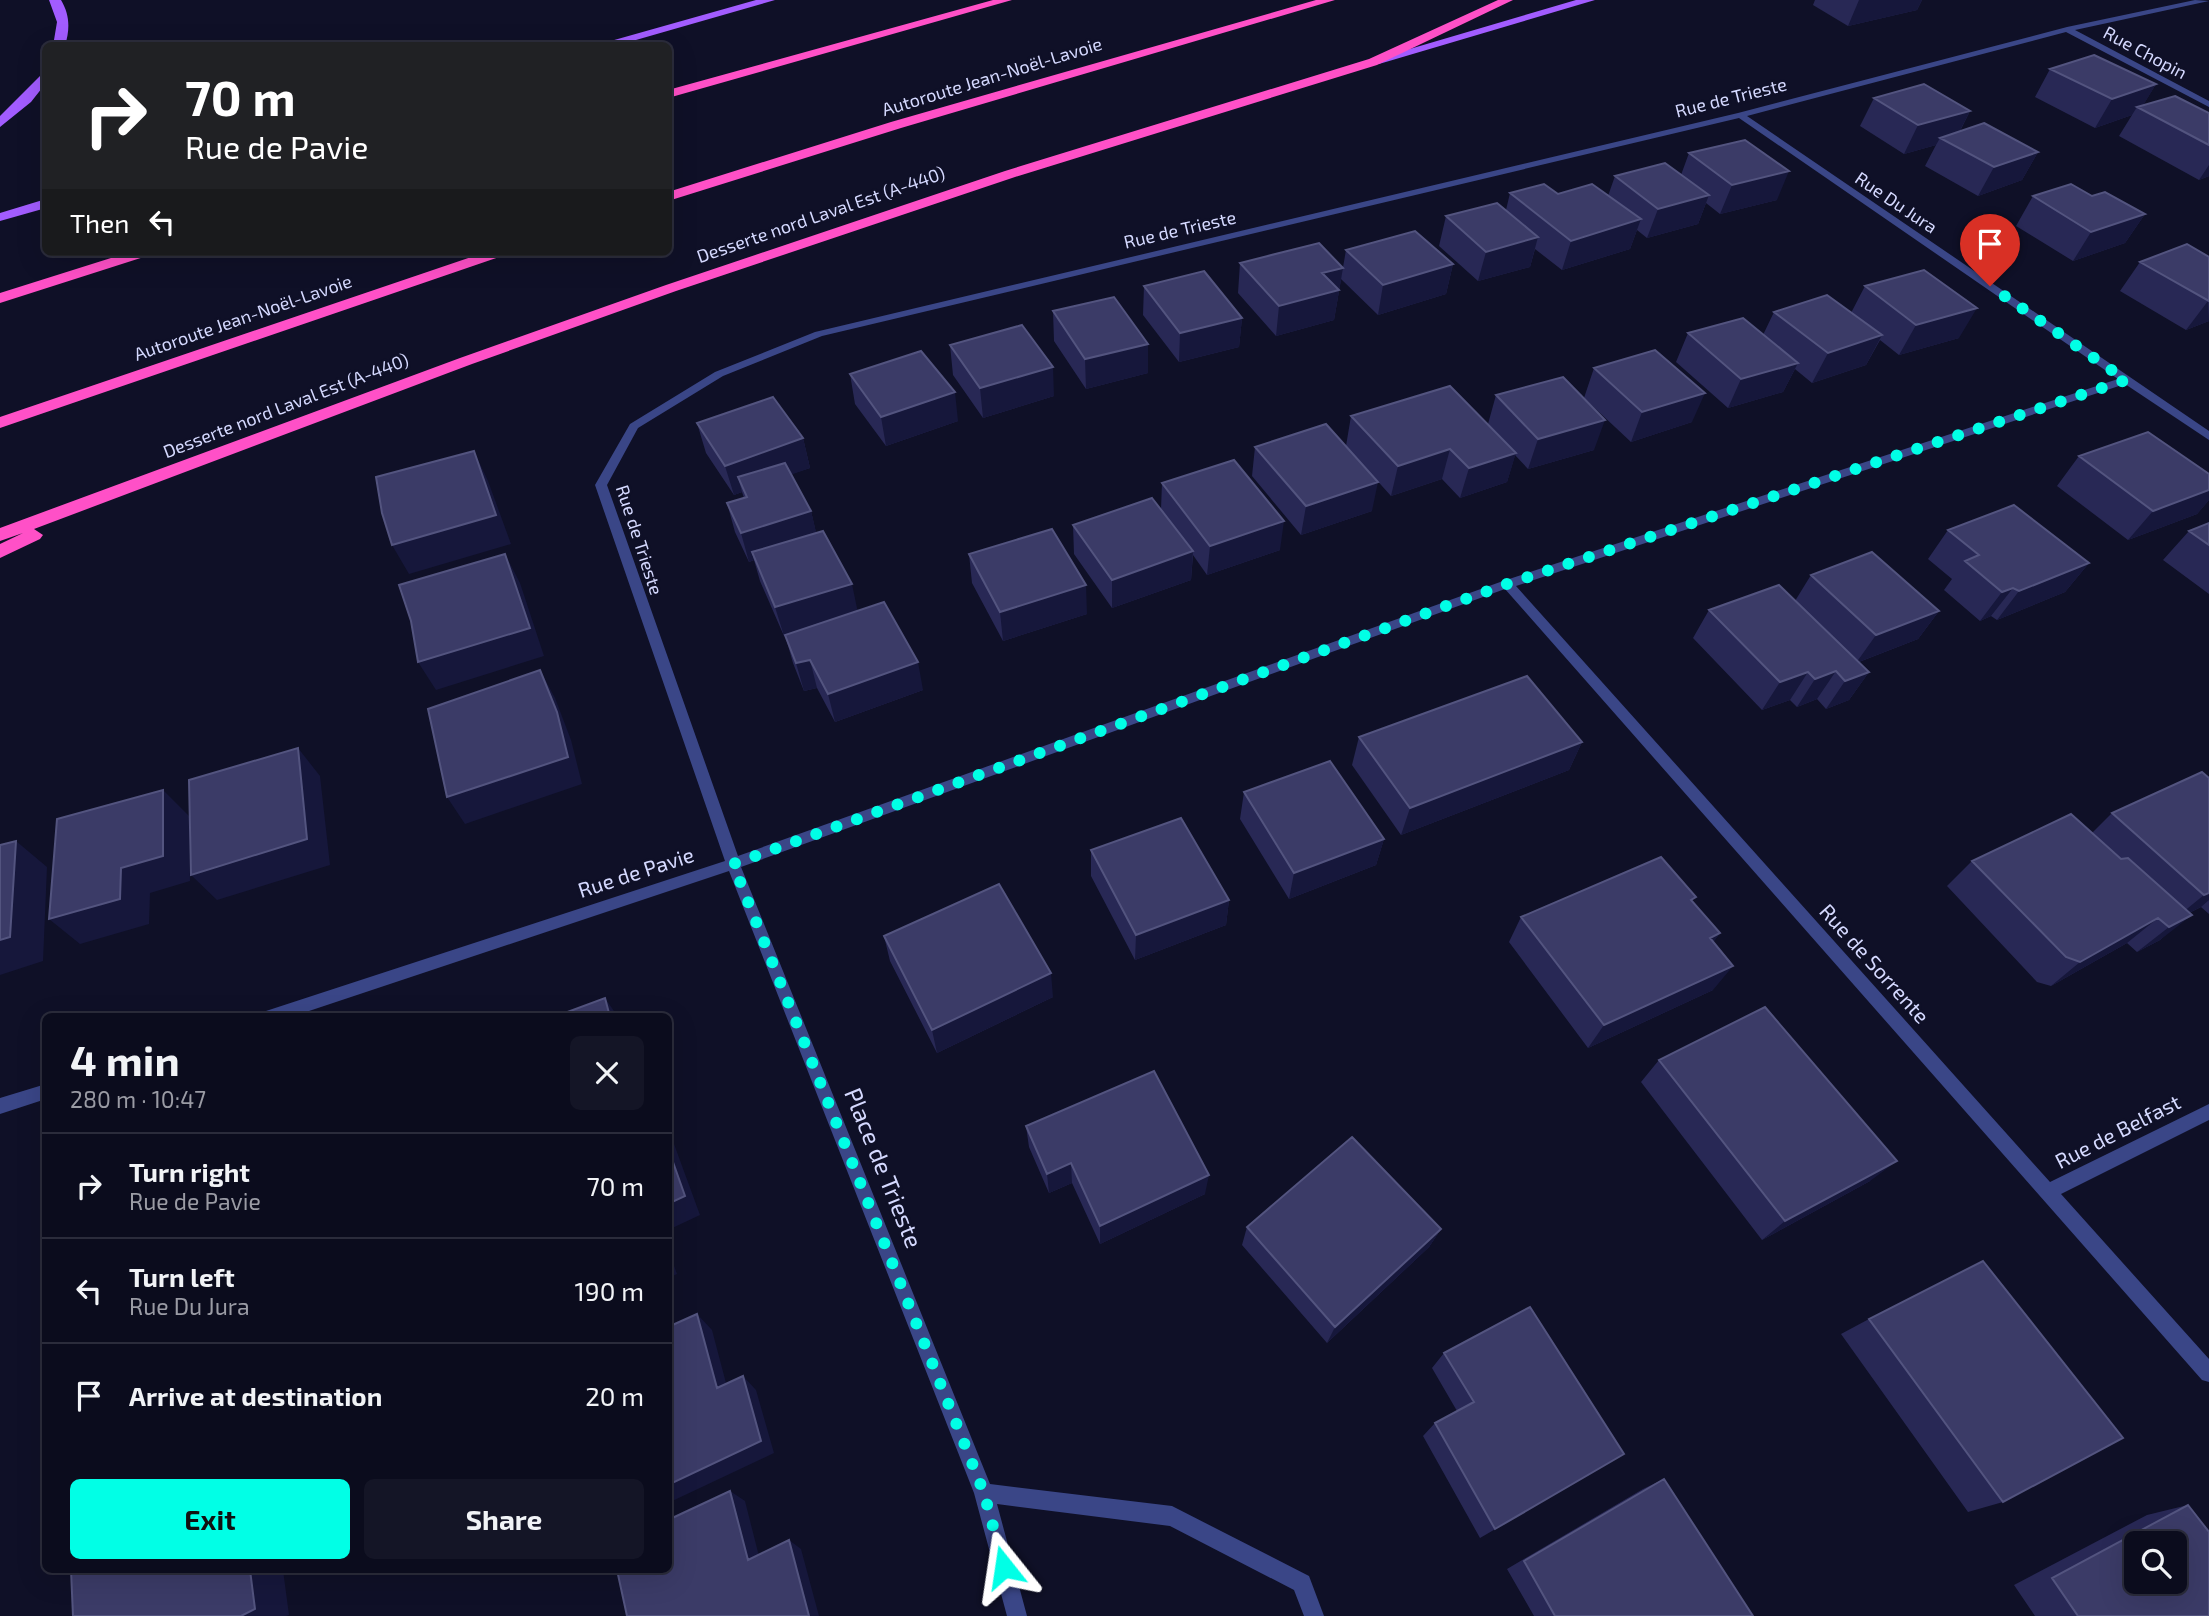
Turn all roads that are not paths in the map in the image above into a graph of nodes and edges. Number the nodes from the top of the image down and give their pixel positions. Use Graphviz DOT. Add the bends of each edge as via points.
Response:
graph roads {
  1 [pos="55,0"];
  2 [pos="769,0"];
  3 [pos="1006,0"];
  4 [pos="1329,0"];
  5 [pos="1507,0"];
  6 [pos="1589,0"];
  7 [pos="2206,0"];
  8 [pos="2067,29"];
  9 [pos="60,42"];
  10 [pos="614,42"];
  11 [pos="1373,62"];
  12 [pos="42,79"];
  13 [pos="672,93"];
  14 [pos="2209,104"];
  15 [pos="1740,115"];
  16 [pos="0,123"];
  17 [pos="672,196"];
  18 [pos="42,204"];
  19 [pos="0,217"];
  20 [pos="132,256"];
  21 [pos="488,256"];
  22 [pos="0,298"];
  23 [pos="2126,380"];
  24 [pos="0,423"];
  25 [pos="2209,436"];
  26 [pos="113,493"];
  27 [pos="0,535"];
  28 [pos="0,552"];
  29 [pos="1507,584"];
  30 [pos="733,864"];
  31 [pos="281,1013"];
  32 [pos="42,1092"];
  33 [pos="0,1105"];
  34 [pos="2209,1112"];
  35 [pos="2048,1192"];
  36 [pos="2209,1373"];
  37 [pos="984,1493"];
  38 [pos="1017,1616"];
  39 [pos="1314,1616"];
  1 -- 9 [label="main road" via="64,24"];
  2 -- 10 [label="main road"];
  3 -- 13 [label="highway"];
  4 -- 17 [label="highway, Autoroute Jean-Noël-Lavoie" via="896,125"];
  5 -- 11 [label="highway"];
  6 -- 11 [label="main road, Desserte nord Laval Est (A-440)"];
  7 -- 8 [label="street, Rue de Trieste"];
  8 -- 14 [label="street, Rue Chopin"];
  8 -- 15 [label="street, Rue de Trieste"];
  11 -- 26 [label="highway, Desserte nord Laval Est (A-440)" via="848,227 466,361"];
  12 -- 16 [label="main road"];
  15 -- 23 [label="street, Rue Du Jura"];
  15 -- 30 [label="street, Rue de Trieste" via="819,334 719,374 634,426 601,485"];
  18 -- 19 [label="main road"];
  20 -- 22 [label="highway"];
  21 -- 24 [label="highway, Autoroute Jean-Noël-Lavoie"];
  23 -- 25 [label="street, Rue Du Jura"];
  23 -- 29 [label="street, Rue de Pavie"];
  26 -- 27 [label="highway, Desserte nord Laval Est (A-440)"];
  26 -- 28 [label="highway"];
  29 -- 30 [label="street, Rue de Pavie"];
  29 -- 35 [label="street, Rue de Sorrente"];
  30 -- 31 [label="street, Rue de Pavie"];
  30 -- 37 [label="street, Place de Trieste"];
  32 -- 33 [label="street"];
  34 -- 35 [label="street, Rue de Belfast"];
  35 -- 36 [label="street, Rue de Sorrente"];
  37 -- 38 [label="street, Place de Trieste"];
  37 -- 39 [label="street" via="1172,1516 1302,1583"];
}
